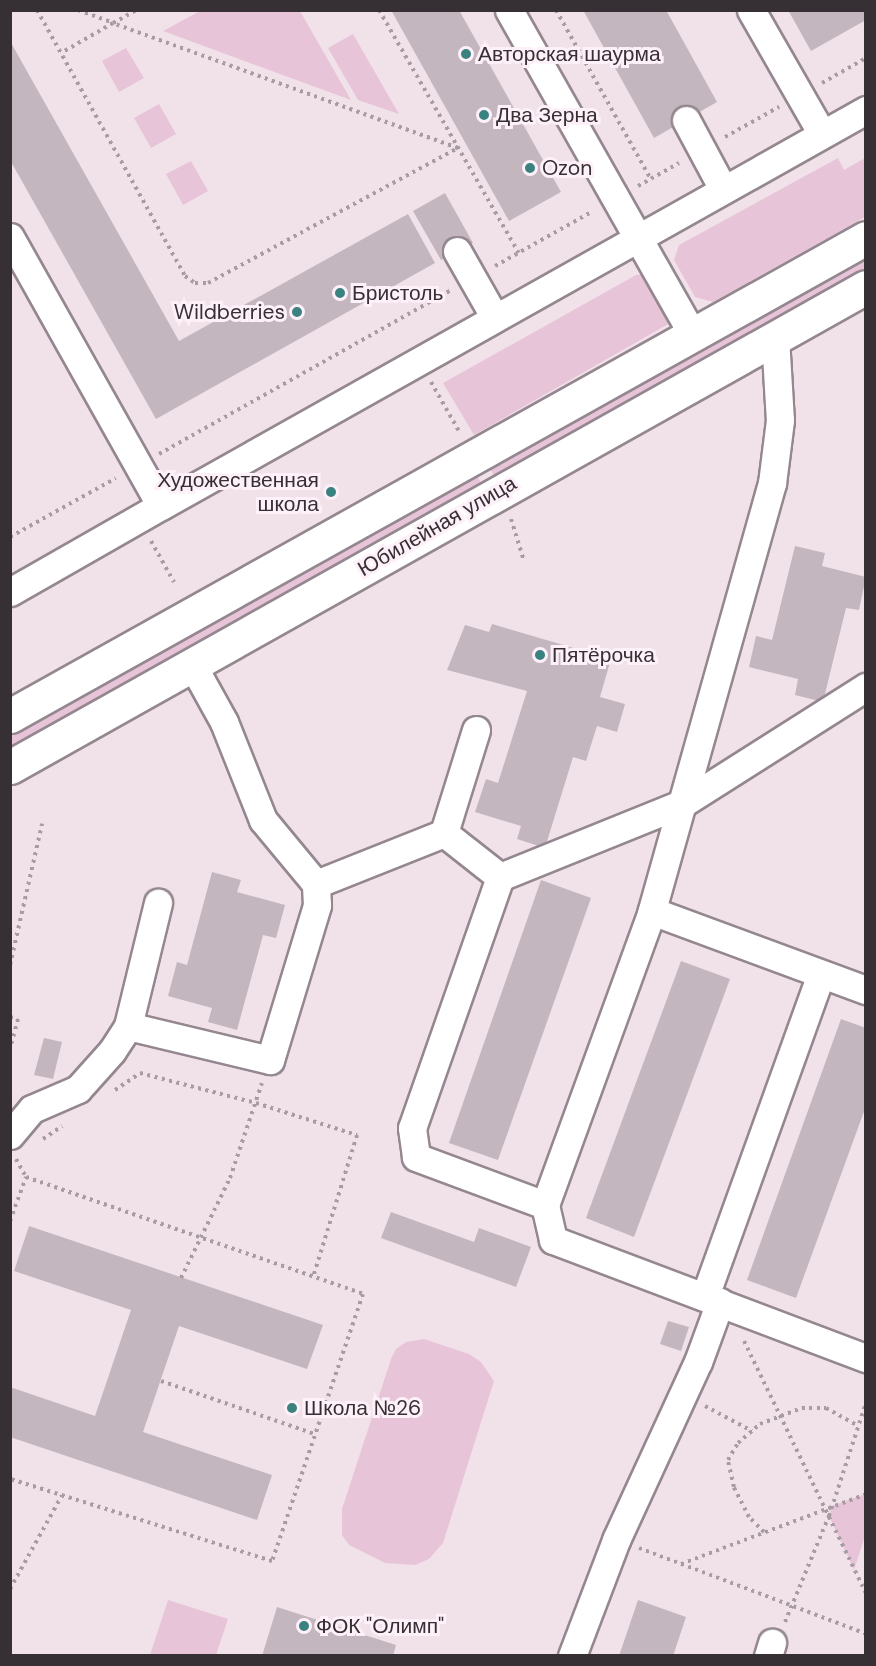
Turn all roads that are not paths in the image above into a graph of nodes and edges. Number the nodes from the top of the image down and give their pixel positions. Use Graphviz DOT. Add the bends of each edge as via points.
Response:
graph roads {
  1 [pos="509,10"];
  2 [pos="751,10"];
  3 [pos="866,110"];
  4 [pos="686,120"];
  5 [pos="822,134"];
  6 [pos="723,189"];
  7 [pos="10,237"];
  8 [pos="637,237"];
  9 [pos="866,238"];
  10 [pos="457,252"];
  11 [pos="866,287"];
  12 [pos="495,318"];
  13 [pos="692,334"];
  14 [pos="775,337"];
  15 [pos="150,512"];
  16 [pos="10,592"];
  17 [pos="193,666"];
  18 [pos="866,687"];
  19 [pos="10,716"];
  20 [pos="476,730"];
  21 [pos="10,767"];
  22 [pos="683,803"];
  23 [pos="444,833"];
  24 [pos="500,877"];
  25 [pos="316,884"];
  26 [pos="158,903"];
  27 [pos="652,911"];
  28 [pos="821,974"];
  29 [pos="866,990"];
  30 [pos="128,1026"];
  31 [pos="21,1148"];
  32 [pos="545,1205"];
  33 [pos="712,1299"];
  34 [pos="865,1357"];
  35 [pos="572,1656"];
  1 -- 8 [label="lane"];
  2 -- 5 [label="lane"];
  3 -- 5 [label="lane"];
  4 -- 6 [label="lane"];
  5 -- 6 [label="lane"];
  6 -- 8 [label="lane"];
  7 -- 15 [label="lane"];
  8 -- 12 [label="lane"];
  8 -- 13 [label="lane"];
  9 -- 13 [label="main road, Юбилейная улица"];
  10 -- 12 [label="lane"];
  11 -- 14 [label="main road, Юбилейная улица"];
  12 -- 15 [label="lane"];
  13 -- 19 [label="main road, Юбилейная улица"];
  14 -- 17 [label="main road, Юбилейная улица"];
  14 -- 22 [label="lane" via="780,420 772,483"];
  15 -- 16 [label="lane"];
  17 -- 21 [label="main road, Юбилейная улица"];
  17 -- 25 [label="lane" via="224,722 263,820"];
  18 -- 22 [label="lane"];
  20 -- 23 [label="lane"];
  22 -- 24 [label="lane"];
  22 -- 27 [label="lane"];
  23 -- 24 [label="lane"];
  23 -- 25 [label="lane"];
  24 -- 32 [label="lane" via="412,1128 417,1157"];
  25 -- 30 [label="lane" via="317,905 270,1060"];
  26 -- 30 [label="lane"];
  27 -- 28 [label="lane"];
  27 -- 32 [label="lane"];
  28 -- 29 [label="lane"];
  28 -- 33 [label="lane"];
  30 -- 31 [label="lane" via="112,1051 78,1089 32,1109"];
  32 -- 33 [label="lane" via="553,1240"];
  33 -- 34 [label="lane"];
  33 -- 35 [label="lane" via="698,1362 616,1540"];
}
